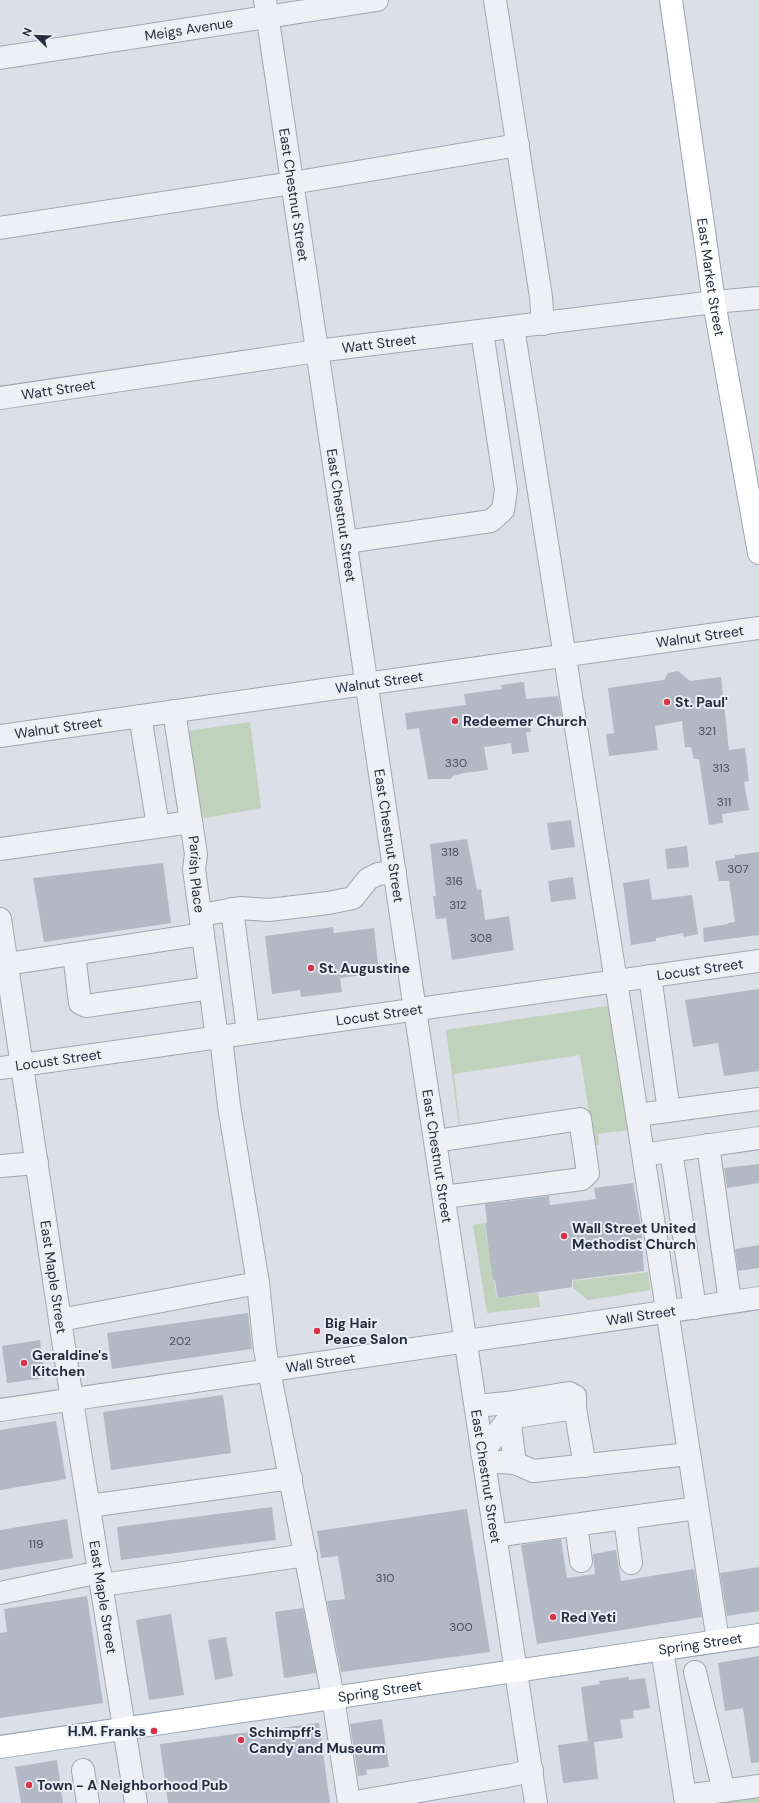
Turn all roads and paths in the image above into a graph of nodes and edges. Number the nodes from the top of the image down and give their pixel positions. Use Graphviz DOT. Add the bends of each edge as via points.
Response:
graph roads {
  1 [pos="377,0"];
  2 [pos="494,0"];
  3 [pos="672,0"];
  4 [pos="266,8"];
  5 [pos="0,58"];
  6 [pos="518,145"];
  7 [pos="292,183"];
  8 [pos="0,228"];
  9 [pos="759,298"];
  10 [pos="714,302"];
  11 [pos="543,324"];
  12 [pos="513,327"];
  13 [pos="482,332"];
  14 [pos="317,351"];
  15 [pos="0,398"];
  16 [pos="346,542"];
  17 [pos="759,553"];
  18 [pos="759,628"];
  19 [pos="566,656"];
  20 [pos="367,684"];
  21 [pos="174,711"];
  22 [pos="140,716"];
  23 [pos="0,736"];
  24 [pos="191,822"];
  25 [pos="158,826"];
  26 [pos="0,849"];
  27 [pos="395,872"];
  28 [pos="232,909"];
  29 [pos="0,919"];
  30 [pos="202,924"];
  31 [pos="74,954"];
  32 [pos="759,961"];
  33 [pos="7,964"];
  34 [pos="650,976"];
  35 [pos="616,981"];
  36 [pos="210,988"];
  37 [pos="415,1010"];
  38 [pos="248,1033"];
  39 [pos="219,1037"];
  40 [pos="22,1065"];
  41 [pos="0,1068"];
  42 [pos="759,1099"];
  43 [pos="670,1111"];
  44 [pos="637,1115"];
  45 [pos="759,1138"];
  46 [pos="436,1142"];
  47 [pos="708,1145"];
  48 [pos="671,1151"];
  49 [pos="643,1155"];
  50 [pos="37,1163"];
  51 [pos="0,1166"];
  52 [pos="444,1197"];
  53 [pos="258,1283"];
  54 [pos="759,1298"];
  55 [pos="730,1302"];
  56 [pos="695,1308"];
  57 [pos="666,1312"];
  58 [pos="60,1320"];
  59 [pos="466,1341"];
  60 [pos="270,1370"];
  61 [pos="72,1399"];
  62 [pos="476,1406"];
  63 [pos="0,1410"];
  64 [pos="508,1410"];
  65 [pos="689,1454"];
  66 [pos="483,1457"];
  67 [pos="515,1463"];
  68 [pos="585,1466"];
  69 [pos="291,1478"];
  70 [pos="89,1506"];
  71 [pos="697,1508"];
  72 [pos="625,1518"];
  73 [pos="576,1525"];
  74 [pos="495,1536"];
  75 [pos="306,1555"];
  76 [pos="581,1561"];
  77 [pos="631,1563"];
  78 [pos="101,1578"];
  79 [pos="0,1593"];
  80 [pos="759,1635"];
  81 [pos="718,1641"];
  82 [pos="662,1649"];
  83 [pos="516,1671"];
  84 [pos="694,1672"];
  85 [pos="333,1697"];
  86 [pos="125,1728"];
  87 [pos="0,1747"];
  88 [pos="83,1770"];
  89 [pos="532,1770"];
  90 [pos="759,1786"];
  91 [pos="724,1791"];
  92 [pos="685,1800"];
  93 [pos="88,1803"];
  94 [pos="136,1803"];
  95 [pos="349,1803"];
  96 [pos="536,1803"];
  1 -- 4 [label="street, Meigs Avenue"];
  2 -- 6 [label="street"];
  3 -- 10 [label="main road, East Market Street"];
  4 -- 5 [label="street, Meigs Avenue"];
  4 -- 7 [label="street, East Chestnut Street"];
  6 -- 7 [label="street"];
  6 -- 11 [label="street"];
  7 -- 8 [label="street"];
  7 -- 14 [label="street, East Chestnut Street"];
  9 -- 10 [label="street, Watt Street"];
  10 -- 11 [label="street, Watt Street"];
  10 -- 17 [label="main road, East Market Street"];
  11 -- 12 [label="street, Watt Street"];
  12 -- 13 [label="street, Watt Street"];
  12 -- 19 [label="street"];
  13 -- 14 [label="street, Watt Street"];
  13 -- 16 [label="street" via="506,490 503,510 491,521"];
  14 -- 15 [label="street, Watt Street"];
  14 -- 16 [label="street, East Chestnut Street"];
  16 -- 20 [label="street, East Chestnut Street"];
  18 -- 19 [label="street, Walnut Street"];
  19 -- 20 [label="street, Walnut Street"];
  19 -- 35 [label="street"];
  20 -- 21 [label="street, Walnut Street"];
  20 -- 27 [label="street, East Chestnut Street"];
  21 -- 22 [label="street, Walnut Street"];
  21 -- 24 [label="street, Parish Place"];
  22 -- 23 [label="street, Walnut Street"];
  22 -- 25 [label="street"];
  24 -- 25 [label="street"];
  24 -- 30 [label="street, Parish Place" via="196,854 194,869"];
  25 -- 26 [label="street"];
  27 -- 28 [label="street" via="378,874 368,879 353,898 269,910"];
  27 -- 37 [label="street, East Chestnut Street"];
  28 -- 30 [label="street"];
  28 -- 38 [label="street"];
  29 -- 33 [label="street, East Maple Street"];
  30 -- 31 [label="street"];
  30 -- 36 [label="street, Parish Place"];
  31 -- 33 [label="street"];
  31 -- 36 [label="street" via="80,1003 86,1006"];
  32 -- 34 [label="street, Locust Street"];
  33 -- 40 [label="street, East Maple Street"];
  34 -- 35 [label="street, Locust Street"];
  34 -- 43 [label="street"];
  35 -- 37 [label="street, Locust Street"];
  35 -- 44 [label="street"];
  36 -- 39 [label="street, Parish Place"];
  37 -- 38 [label="street, Locust Street"];
  37 -- 46 [label="street, East Chestnut Street"];
  38 -- 39 [label="street, Locust Street"];
  39 -- 40 [label="street, Locust Street"];
  39 -- 53 [label="street, Parish Place"];
  40 -- 41 [label="street, Locust Street"];
  40 -- 50 [label="street, East Maple Street"];
  42 -- 43 [label="street"];
  43 -- 44 [label="street"];
  44 -- 49 [label="street"];
  45 -- 47 [label="street"];
  46 -- 52 [label="street, East Chestnut Street"];
  46 -- 52 [label="street" via="580,1119 588,1173 582,1179"];
  47 -- 48 [label="street"];
  47 -- 55 [label="street"];
  48 -- 49 [label="street"];
  48 -- 56 [label="street"];
  49 -- 57 [label="street"];
  50 -- 51 [label="street"];
  50 -- 58 [label="street, East Maple Street"];
  52 -- 59 [label="street, East Chestnut Street"];
  53 -- 58 [label="street"];
  53 -- 60 [label="street, Parish Place" via="265,1350"];
  54 -- 55 [label="street, Wall Street"];
  55 -- 56 [label="street, Wall Street"];
  56 -- 57 [label="street, Wall Street"];
  57 -- 59 [label="street, Wall Street"];
  57 -- 65 [label="street"];
  58 -- 61 [label="street, East Maple Street"];
  59 -- 60 [label="street, Wall Street"];
  59 -- 62 [label="street, East Chestnut Street"];
  60 -- 61 [label="street, Wall Street"];
  60 -- 69 [label="street, Parish Place"];
  61 -- 63 [label="street, Wall Street"];
  61 -- 70 [label="street, East Maple Street"];
  62 -- 64 [label="street"];
  62 -- 66 [label="street, East Chestnut Street"];
  64 -- 66 [label="street"];
  64 -- 67 [label="street"];
  64 -- 68 [label="street" via="575,1408"];
  65 -- 68 [label="street"];
  65 -- 71 [label="street"];
  66 -- 67 [label="street"];
  66 -- 74 [label="street, East Chestnut Street"];
  67 -- 68 [label="street" via="533,1471"];
  69 -- 70 [label="street"];
  69 -- 75 [label="street, Parish Place"];
  70 -- 78 [label="street, East Maple Street"];
  71 -- 72 [label="street"];
  71 -- 81 [label="street"];
  72 -- 73 [label="street"];
  72 -- 77 [label="street"];
  73 -- 74 [label="street"];
  73 -- 76 [label="street"];
  74 -- 83 [label="street, East Chestnut Street"];
  75 -- 78 [label="street"];
  75 -- 85 [label="street, Parish Place"];
  78 -- 79 [label="street"];
  78 -- 86 [label="street, East Maple Street"];
  80 -- 81 [label="main road, Spring Street"];
  81 -- 82 [label="main road, Spring Street"];
  82 -- 83 [label="main road, Spring Street"];
  82 -- 92 [label="street"];
  83 -- 85 [label="main road, Spring Street"];
  83 -- 89 [label="street, East Chestnut Street"];
  84 -- 91 [label="street"];
  85 -- 86 [label="main road, Spring Street"];
  85 -- 95 [label="street, Parish Place"];
  86 -- 87 [label="main road, Spring Street"];
  86 -- 94 [label="street, East Maple Street"];
  88 -- 93 [label="street"];
  89 -- 95 [label="street"];
  89 -- 96 [label="street, East Chestnut Street"];
  90 -- 91 [label="street"];
  91 -- 92 [label="street"];
}
